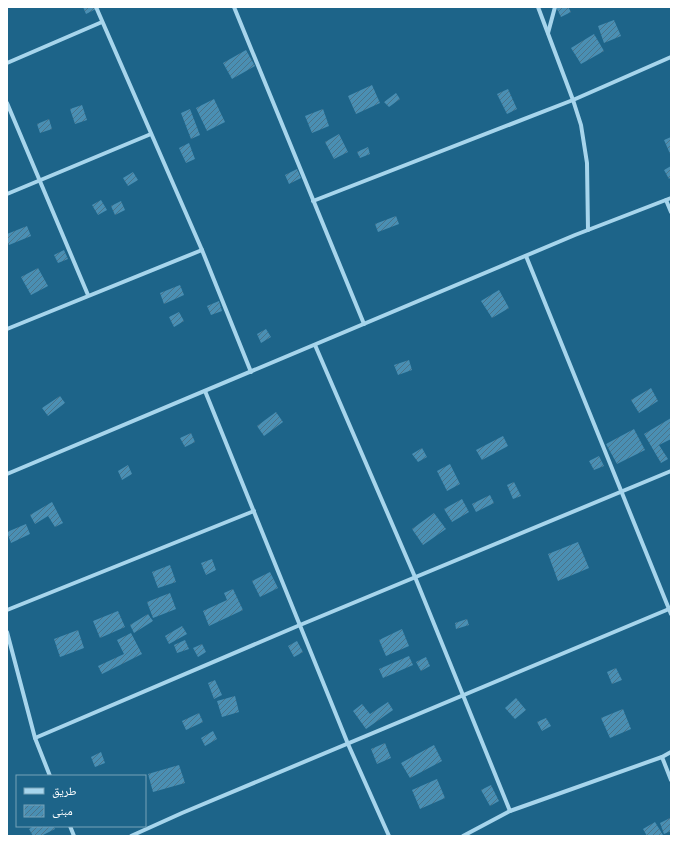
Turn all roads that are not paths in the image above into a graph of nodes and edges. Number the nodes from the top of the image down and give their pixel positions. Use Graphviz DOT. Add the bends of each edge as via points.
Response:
graph roads {
  1 [pos="96,7"];
  2 [pos="234,7"];
  3 [pos="538,7"];
  4 [pos="555,7"];
  5 [pos="102,22"];
  6 [pos="548,33"];
  7 [pos="671,57"];
  8 [pos="7,63"];
  9 [pos="573,100"];
  10 [pos="7,103"];
  11 [pos="151,134"];
  12 [pos="40,180"];
  13 [pos="7,194"];
  14 [pos="671,198"];
  15 [pos="666,200"];
  16 [pos="313,201"];
  17 [pos="671,212"];
  18 [pos="588,230"];
  19 [pos="202,250"];
  20 [pos="526,256"];
  21 [pos="88,295"];
  22 [pos="364,324"];
  23 [pos="7,329"];
  24 [pos="315,345"];
  25 [pos="251,372"];
  26 [pos="205,391"];
  27 [pos="671,471"];
  28 [pos="7,474"];
  29 [pos="622,492"];
  30 [pos="254,512"];
  31 [pos="415,577"];
  32 [pos="669,609"];
  33 [pos="7,610"];
  34 [pos="671,614"];
  35 [pos="300,624"];
  36 [pos="7,632"];
  37 [pos="463,696"];
  38 [pos="35,738"];
  39 [pos="348,744"];
  40 [pos="671,752"];
  41 [pos="662,758"];
  42 [pos="50,775"];
  43 [pos="671,780"];
  44 [pos="510,811"];
  45 [pos="131,836"];
  46 [pos="389,836"];
  47 [pos="463,836"];
  1 -- 5 [label="street"];
  2 -- 16 [label="street"];
  3 -- 6 [label="street"];
  4 -- 6 [label="street"];
  5 -- 8 [label="street"];
  5 -- 11 [label="street"];
  6 -- 9 [label="street"];
  7 -- 9 [label="street"];
  9 -- 16 [label="street"];
  9 -- 18 [label="street" via="581,125 587,163"];
  10 -- 12 [label="street"];
  11 -- 12 [label="street"];
  11 -- 19 [label="street"];
  12 -- 13 [label="street"];
  12 -- 21 [label="street"];
  14 -- 15 [label="street"];
  15 -- 17 [label="street"];
  15 -- 18 [label="street"];
  16 -- 22 [label="street"];
  18 -- 20 [label="street"];
  19 -- 21 [label="street"];
  19 -- 25 [label="street"];
  20 -- 22 [label="street"];
  20 -- 29 [label="street"];
  21 -- 23 [label="street"];
  22 -- 24 [label="street"];
  24 -- 25 [label="street"];
  24 -- 31 [label="street"];
  25 -- 26 [label="street"];
  26 -- 28 [label="street"];
  26 -- 30 [label="street"];
  27 -- 29 [label="street"];
  29 -- 31 [label="street"];
  29 -- 32 [label="street"];
  30 -- 33 [label="street"];
  30 -- 35 [label="street"];
  31 -- 35 [label="street"];
  31 -- 37 [label="street"];
  32 -- 34 [label="street"];
  32 -- 37 [label="street"];
  35 -- 38 [label="street"];
  35 -- 39 [label="street"];
  36 -- 38 [label="street"];
  37 -- 39 [label="street"];
  37 -- 44 [label="street"];
  38 -- 42 [label="street"];
  39 -- 45 [label="street"];
  39 -- 46 [label="street"];
  40 -- 41 [label="street"];
  41 -- 43 [label="street"];
  41 -- 44 [label="street"];
  44 -- 47 [label="street"];
}
